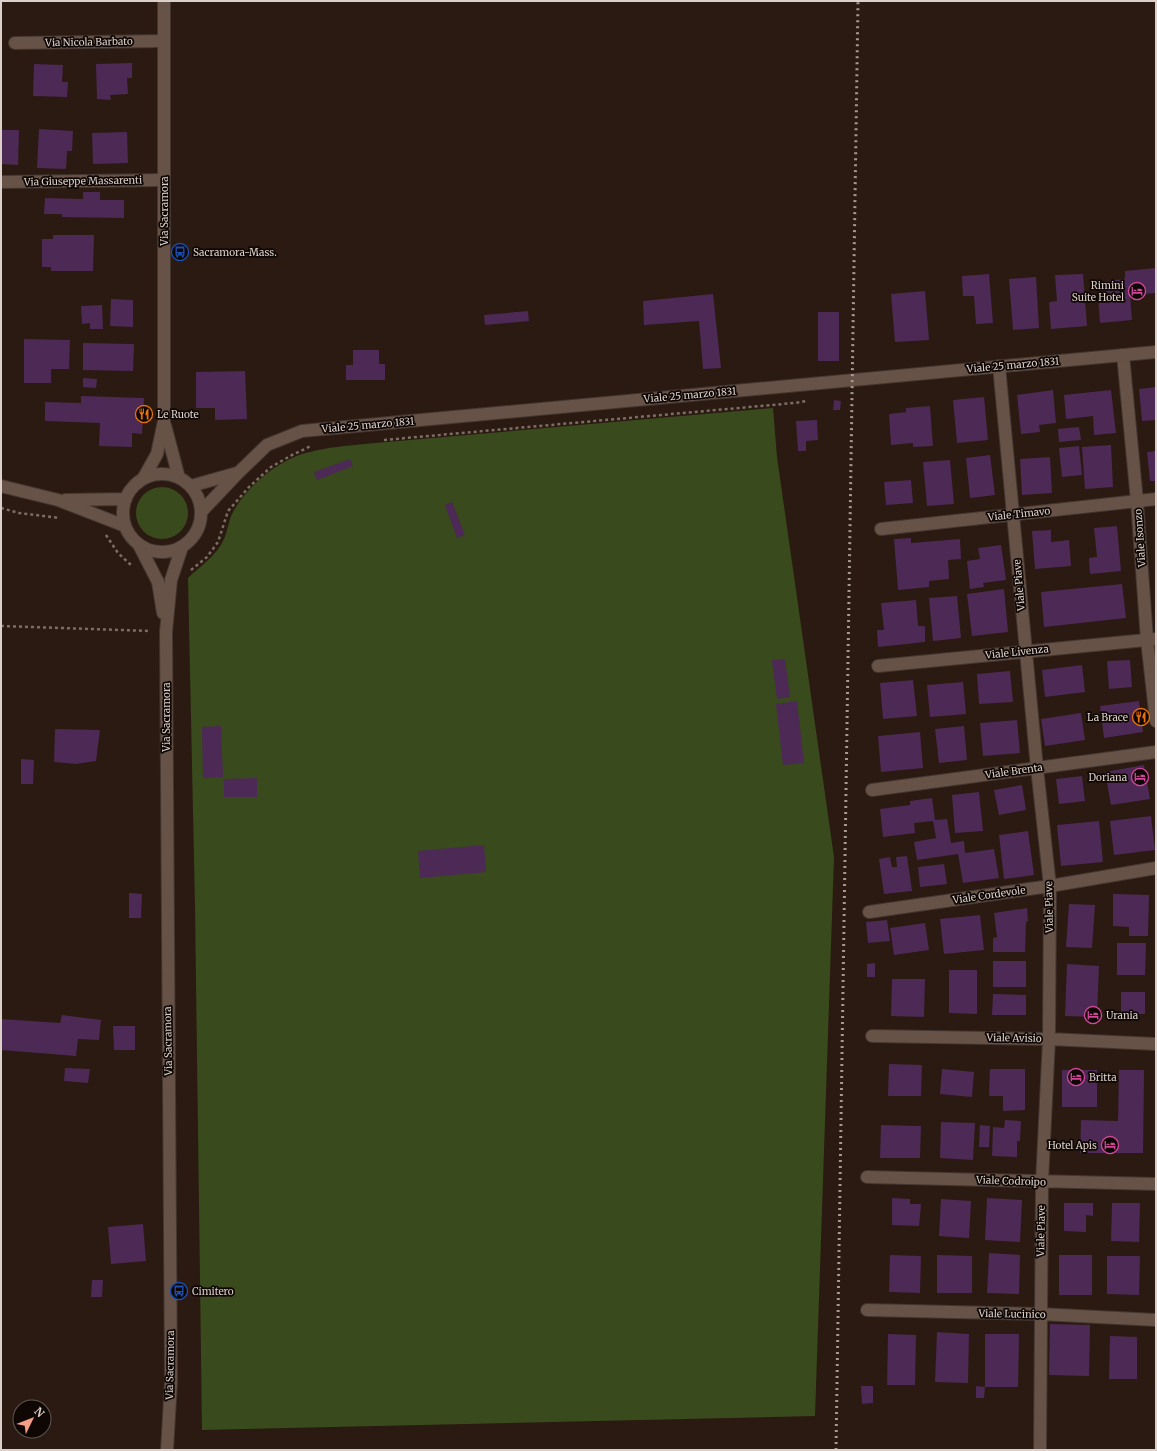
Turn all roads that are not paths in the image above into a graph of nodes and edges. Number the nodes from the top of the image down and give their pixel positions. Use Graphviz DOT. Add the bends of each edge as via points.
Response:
graph roads {
  1 [pos="164,1"];
  2 [pos="164,40"];
  3 [pos="15,43"];
  4 [pos="164,180"];
  5 [pos="1,182"];
  6 [pos="1156,352"];
  7 [pos="1123,355"];
  8 [pos="999,366"];
  9 [pos="164,421"];
  10 [pos="238,472"];
  11 [pos="179,478"];
  12 [pos="143,479"];
  13 [pos="1,486"];
  14 [pos="190,486"];
  15 [pos="126,499"];
  16 [pos="1156,499"];
  17 [pos="58,500"];
  18 [pos="1137,501"];
  19 [pos="201,512"];
  20 [pos="1012,514"];
  21 [pos="125,526"];
  22 [pos="881,529"];
  23 [pos="139,545"];
  24 [pos="182,547"];
  25 [pos="166,632"];
  26 [pos="1151,640"];
  27 [pos="1025,651"];
  28 [pos="878,666"];
  29 [pos="1156,720"];
  30 [pos="1156,752"];
  31 [pos="1036,768"];
  32 [pos="872,790"];
  33 [pos="1156,868"];
  34 [pos="1050,886"];
  35 [pos="869,912"];
  36 [pos="872,1036"];
  37 [pos="1049,1039"];
  38 [pos="1156,1044"];
  39 [pos="867,1177"];
  40 [pos="1042,1182"];
  41 [pos="1156,1184"];
  42 [pos="867,1310"];
  43 [pos="1040,1314"];
  44 [pos="1156,1320"];
  45 [pos="167,1450"];
  46 [pos="1040,1450"];
  1 -- 2 [label="street, Via Sacramora"];
  2 -- 3 [label="street, Via Nicola Barbato"];
  2 -- 4 [label="street, Via Sacramora"];
  4 -- 5 [label="street, Via Giuseppe Massarenti"];
  4 -- 9 [label="street, Via Sacramora"];
  6 -- 7 [label="street, Viale 25 marzo 1831"];
  7 -- 8 [label="street, Viale 25 marzo 1831"];
  7 -- 18 [label="street, Viale Isonzo"];
  8 -- 10 [label="street, Viale 25 marzo 1831" via="302,431 267,445"];
  8 -- 20 [label="street, Viale Piave"];
  9 -- 11 [label="street, Via Sacramora"];
  9 -- 12 [label="street, Via Sacramora" via="158,454"];
  10 -- 14 [label="street, Viale 25 marzo 1831"];
  10 -- 19 [label="street, Viale 25 marzo 1831"];
  11 -- 12 [label="street" via="160,475"];
  11 -- 14 [label="street"];
  12 -- 15 [label="street" via="130,491"];
  13 -- 17 [label="street"];
  14 -- 19 [label="street" via="196,494"];
  15 -- 17 [label="street"];
  15 -- 21 [label="street" via="123,513"];
  16 -- 18 [label="street, Viale Timavo"];
  17 -- 21 [label="street"];
  18 -- 20 [label="street, Viale Timavo"];
  18 -- 26 [label="street, Viale Isonzo"];
  19 -- 24 [label="street" via="200,524 194,535"];
  20 -- 22 [label="street, Viale Timavo"];
  20 -- 27 [label="street, Viale Piave"];
  21 -- 23 [label="street"];
  23 -- 24 [label="street" via="164,552"];
  23 -- 25 [label="street, Via Sacramora" via="158,582"];
  24 -- 25 [label="street, Via Sacramora" via="171,580"];
  25 -- 45 [label="street, Via Sacramora" via="171,1382"];
  26 -- 27 [label="street, Viale Livenza"];
  26 -- 29 [label="street, Viale Isonzo"];
  27 -- 28 [label="street, Viale Livenza"];
  27 -- 31 [label="street, Viale Piave"];
  30 -- 31 [label="street, Viale Brenta"];
  31 -- 32 [label="street, Viale Brenta"];
  31 -- 34 [label="street, Viale Piave"];
  33 -- 34 [label="street, Viale Cordevole"];
  34 -- 35 [label="street, Viale Cordevole"];
  34 -- 37 [label="street, Viale Piave"];
  36 -- 37 [label="street, Viale Avisio"];
  37 -- 38 [label="street, Viale Avisio"];
  37 -- 40 [label="street, Viale Piave"];
  39 -- 40 [label="street, Viale Codroipo"];
  40 -- 41 [label="street, Viale Codroipo"];
  40 -- 43 [label="street, Viale Piave"];
  42 -- 43 [label="street, Viale Lucinico"];
  43 -- 44 [label="street, Viale Lucinico"];
  43 -- 46 [label="street, Viale Piave"];
}
